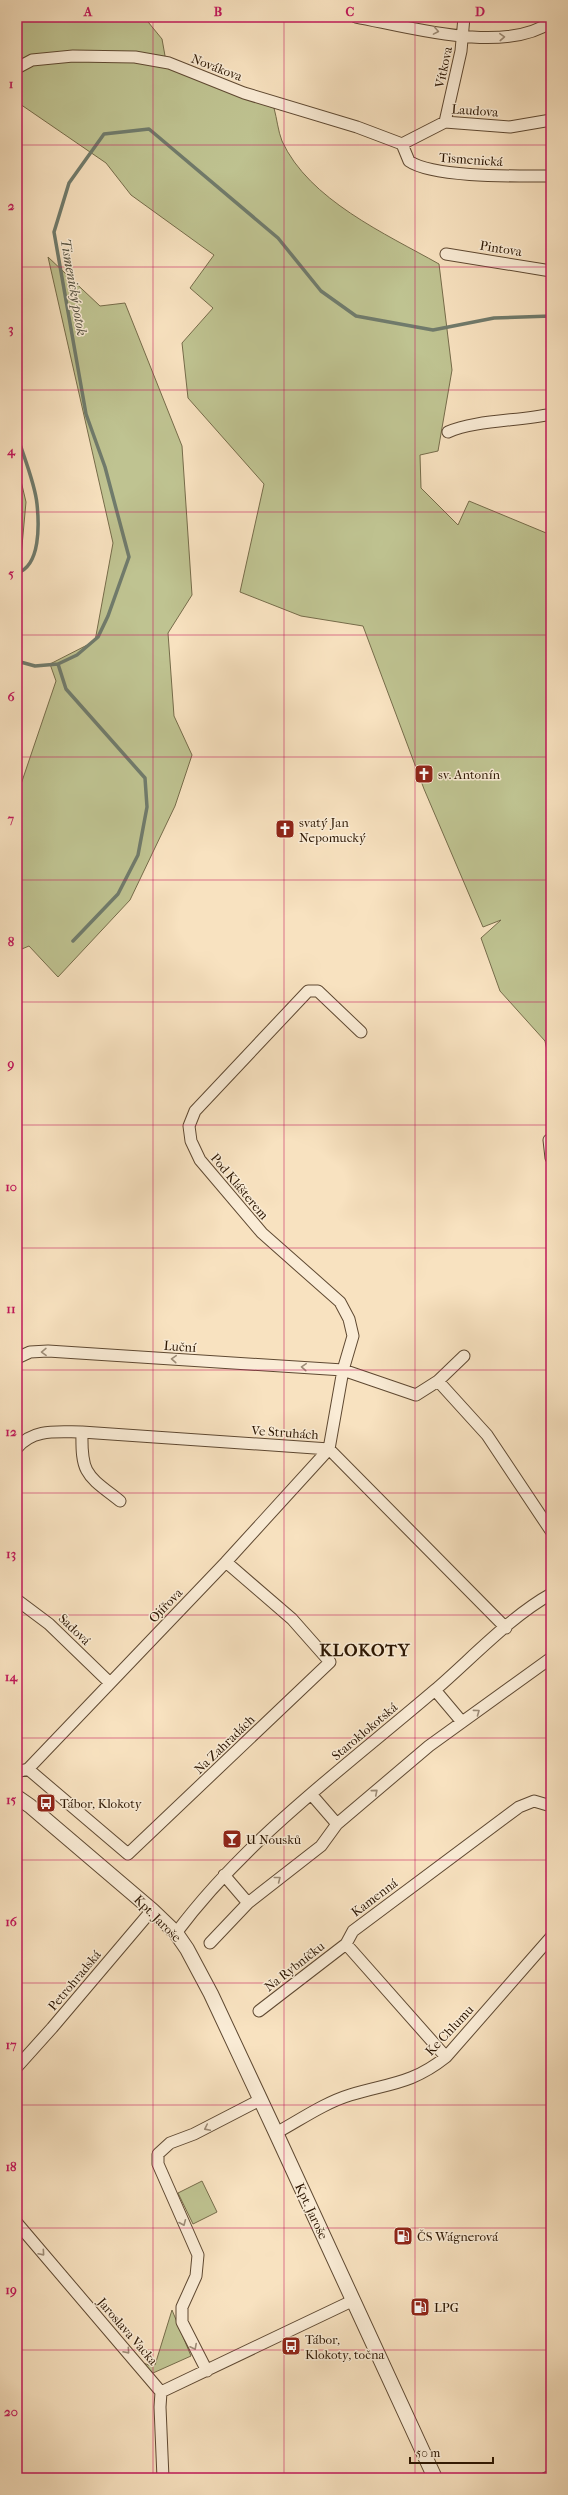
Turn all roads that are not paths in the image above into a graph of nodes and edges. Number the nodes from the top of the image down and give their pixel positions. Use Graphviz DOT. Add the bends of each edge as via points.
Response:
graph roads {
  1 [pos="356,17"];
  2 [pos="464,17"];
  3 [pos="551,22"];
  4 [pos="463,36"];
  5 [pos="17,68"];
  6 [pos="551,120"];
  7 [pos="445,122"];
  8 [pos="402,144"];
  9 [pos="551,176"];
  10 [pos="446,254"];
  11 [pos="551,271"];
  12 [pos="551,414"];
  13 [pos="448,432"];
  14 [pos="361,1032"];
  15 [pos="549,1140"];
  16 [pos="551,1158"];
  17 [pos="464,1356"];
  18 [pos="17,1358"];
  19 [pos="343,1370"];
  20 [pos="438,1381"];
  21 [pos="82,1432"];
  22 [pos="17,1448"];
  23 [pos="329,1449"];
  24 [pos="120,1501"];
  25 [pos="551,1532"];
  26 [pos="226,1562"];
  27 [pos="551,1594"];
  28 [pos="17,1600"];
  29 [pos="506,1628"];
  30 [pos="551,1658"];
  31 [pos="110,1683"];
  32 [pos="435,1690"];
  33 [pos="462,1722"];
  34 [pos="22,1771"];
  35 [pos="312,1794"];
  36 [pos="17,1797"];
  37 [pos="551,1806"];
  38 [pos="337,1824"];
  39 [pos="224,1876"];
  40 [pos="248,1903"];
  41 [pos="152,1910"];
  42 [pos="176,1934"];
  43 [pos="551,1937"];
  44 [pos="210,1943"];
  45 [pos="346,1944"];
  46 [pos="259,2011"];
  47 [pos="446,2057"];
  48 [pos="17,2066"];
  49 [pos="260,2100"];
  50 [pos="276,2133"];
  51 [pos="17,2223"];
  52 [pos="354,2300"];
  53 [pos="207,2371"];
  54 [pos="161,2392"];
  55 [pos="551,2476"];
  56 [pos="163,2478"];
  57 [pos="435,2478"];
  58 [pos="546,2478"];
  1 -- 4 [label="street, one-way"];
  2 -- 4 [label="street, Vítkova"];
  4 -- 3 [label="street, one-way" via="518,36"];
  4 -- 7 [label="street, Vítkova"];
  5 -- 8 [label="street, Novákova" via="32,60 73,56 135,57 169,63 244,93"];
  6 -- 7 [label="street, Laudova" via="510,127"];
  7 -- 8 [label="street, Laudova"];
  8 -- 9 [label="street, Tismenická" via="408,160 428,170 509,176"];
  10 -- 11 [label="street, Pintova"];
  12 -- 13 [label="street" via="479,424"];
  14 -- 19 [label="street, Pod Klášterem" via="318,991 308,991 195,1112 189,1126 191,1141 200,1160 226,1192 262,1233 340,1302 349,1319 353,1336"];
  15 -- 16 [label="street"];
  17 -- 20 [label="street"];
  19 -- 18 [label="street, Luční, one-way" via="48,1351 30,1352"];
  19 -- 20 [label="street, Luční" via="416,1395"];
  19 -- 23 [label="street, Pod Klášterem"];
  20 -- 25 [label="street" via="487,1435"];
  21 -- 22 [label="street, Ve Struhách" via="42,1432 23,1440"];
  21 -- 23 [label="street, Ve Struhách"];
  21 -- 24 [label="street" via="83,1466 93,1479"];
  23 -- 26 [label="street, Ojířova"];
  23 -- 29 [label="street, Ve Struhách"];
  26 -- 31 [label="street, Ojířova"];
  26 -- 34 [label="street, Na Zahradách" via="292,1619 330,1662 128,1854"];
  27 -- 29 [label="street, Staroklokotská"];
  28 -- 31 [label="street, Sadová" via="49,1624"];
  29 -- 32 [label="street, Staroklokotská"];
  33 -- 30 [label="street, one-way"];
  31 -- 34 [label="street, Ojířova"];
  32 -- 33 [label="street"];
  32 -- 35 [label="street, Staroklokotská"];
  38 -- 33 [label="street, one-way" via="429,1746"];
  35 -- 38 [label="street"];
  35 -- 39 [label="street, Staroklokotská"];
  36 -- 41 [label="street, Kpt. Jaroše"];
  37 -- 45 [label="street, Kamenná" via="534,1801 519,1806 352,1931"];
  40 -- 38 [label="street, one-way" via="321,1846"];
  39 -- 40 [label="street"];
  39 -- 42 [label="street, Staroklokotská"];
  40 -- 44 [label="street"];
  41 -- 42 [label="street, Kpt. Jaroše"];
  41 -- 48 [label="street, Petrohradská"];
  42 -- 49 [label="street, Kpt. Jaroše" via="200,1973"];
  43 -- 47 [label="street, Ke Chlumu"];
  45 -- 46 [label="street, Na Rybníčku"];
  45 -- 47 [label="street"];
  47 -- 50 [label="street, Ke Chlumu" via="414,2078 349,2095 323,2106"];
  49 -- 50 [label="street, Kpt. Jaroše"];
  49 -- 53 [label="street, one-way" via="194,2134 170,2143 158,2154 158,2164 198,2255 196,2276 182,2308 182,2322"];
  50 -- 52 [label="street, Kpt. Jaroše"];
  51 -- 54 [label="street, Jaroslava Vacka, one-way"];
  52 -- 53 [label="street"];
  52 -- 57 [label="street, Kpt. Jaroše"];
  53 -- 54 [label="street"];
  54 -- 56 [label="street"];
  55 -- 58 [label="street"];
}
